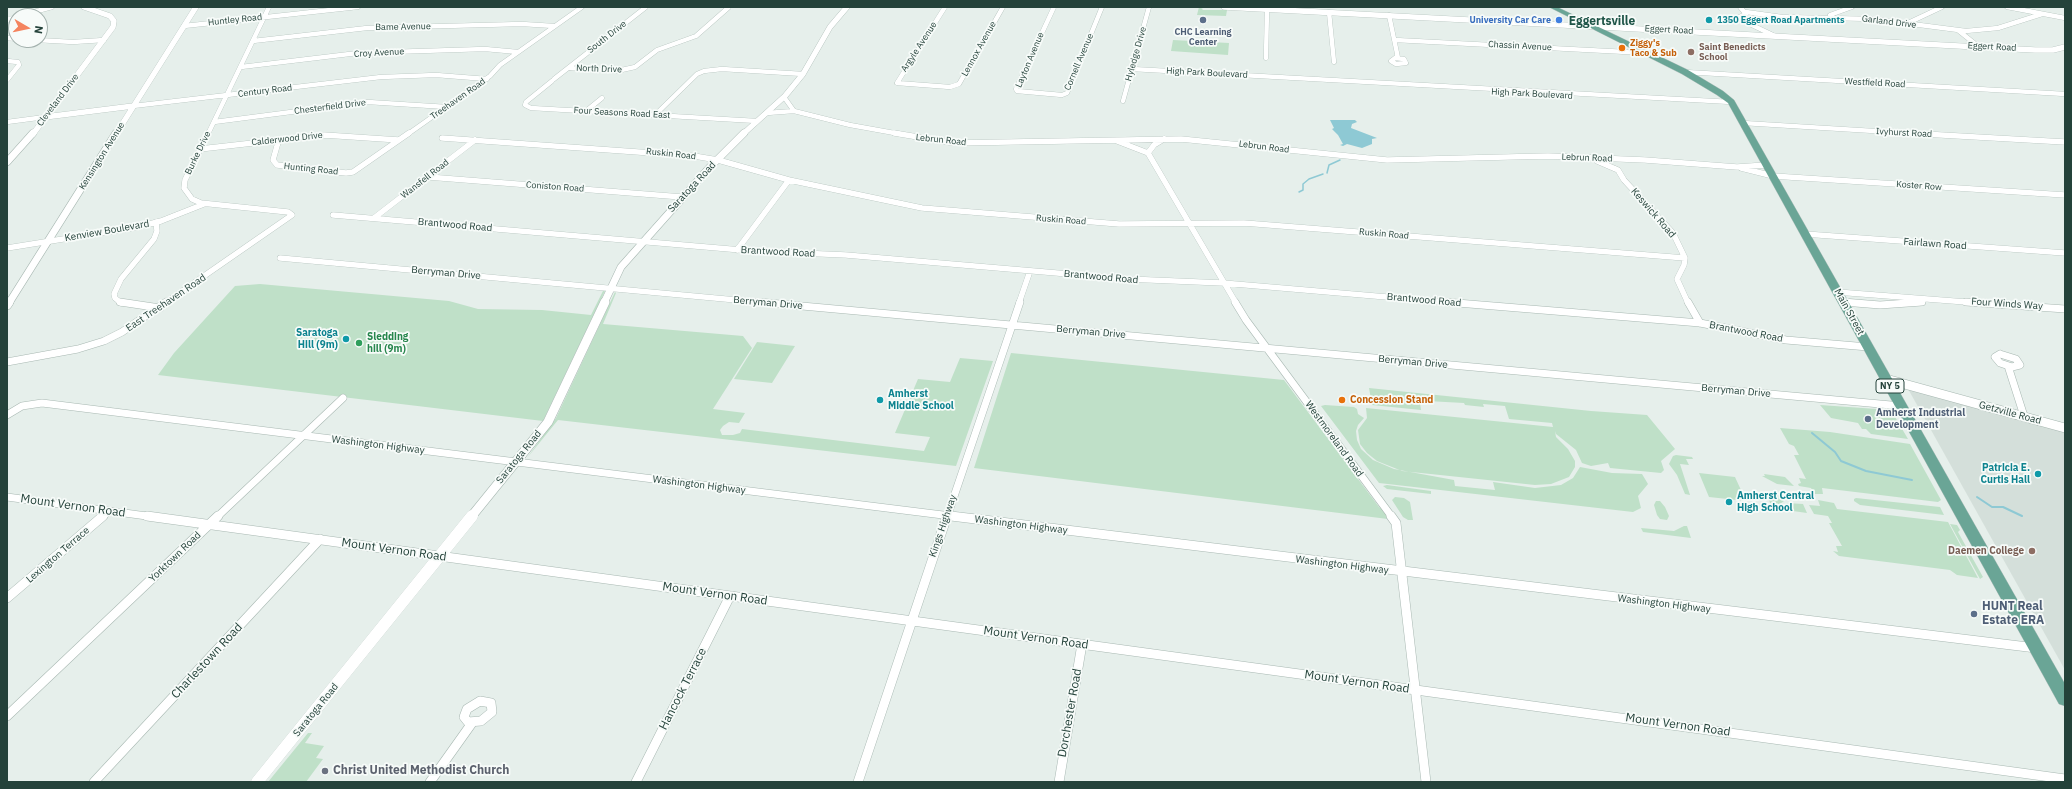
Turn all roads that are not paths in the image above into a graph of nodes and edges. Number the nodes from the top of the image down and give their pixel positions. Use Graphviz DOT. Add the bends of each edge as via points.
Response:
graph roads {
  1 [pos="84,7"];
  2 [pos="196,7"];
  3 [pos="269,7"];
  4 [pos="358,7"];
  5 [pos="582,7"];
  6 [pos="646,7"];
  7 [pos="729,7"];
  8 [pos="847,7"];
  9 [pos="945,7"];
  10 [pos="1003,7"];
  11 [pos="1054,7"];
  12 [pos="1102,7"];
  13 [pos="1149,7"];
  14 [pos="1224,7"];
  15 [pos="1552,7"];
  16 [pos="1740,7"];
  17 [pos="1852,7"];
  18 [pos="1942,7"];
  19 [pos="2007,7"];
  20 [pos="1245,8"];
  21 [pos="1267,9"];
  22 [pos="1329,12"];
  23 [pos="1746,12"];
  24 [pos="1834,14"];
  25 [pos="2042,14"];
  26 [pos="1389,16"];
  27 [pos="264,17"];
  28 [pos="1820,17"];
  29 [pos="1840,17"];
  30 [pos="2065,18"];
  31 [pos="1908,23"];
  32 [pos="184,26"];
  33 [pos="554,26"];
  34 [pos="1590,26"];
  35 [pos="1958,31"];
  36 [pos="1775,36"];
  37 [pos="105,38"];
  38 [pos="1395,40"];
  39 [pos="48,41"];
  40 [pos="253,41"];
  41 [pos="1979,47"];
  42 [pos="2065,47"];
  43 [pos="518,52"];
  44 [pos="1646,53"];
  45 [pos="1266,58"];
  46 [pos="1398,58"];
  47 [pos="7,60"];
  48 [pos="1334,62"];
  49 [pos="240,67"];
  50 [pos="569,68"];
  51 [pos="1132,69"];
  52 [pos="1685,72"];
  53 [pos="803,74"];
  54 [pos="487,79"];
  55 [pos="7,80"];
  56 [pos="927,86"];
  57 [pos="1041,94"];
  58 [pos="2065,94"];
  59 [pos="227,95"];
  60 [pos="784,97"];
  61 [pos="602,98"];
  62 [pos="1123,101"];
  63 [pos="1732,104"];
  64 [pos="133,106"];
  65 [pos="447,107"];
  66 [pos="586,111"];
  67 [pos="794,111"];
  68 [pos="766,112"];
  69 [pos="654,116"];
  70 [pos="45,117"];
  71 [pos="757,121"];
  72 [pos="7,122"];
  73 [pos="214,122"];
  74 [pos="1743,123"];
  75 [pos="442,138"];
  76 [pos="279,139"];
  77 [pos="1109,139"];
  78 [pos="1165,139"];
  79 [pos="399,140"];
  80 [pos="475,140"];
  81 [pos="2065,142"];
  82 [pos="200,149"];
  83 [pos="1148,153"];
  84 [pos="1582,157"];
  85 [pos="718,160"];
  86 [pos="1632,160"];
  87 [pos="7,162"];
  88 [pos="1766,165"];
  89 [pos="1737,167"];
  90 [pos="1618,170"];
  91 [pos="350,173"];
  92 [pos="1773,176"];
  93 [pos="428,177"];
  94 [pos="789,180"];
  95 [pos="2065,195"];
  96 [pos="682,197"];
  97 [pos="204,204"];
  98 [pos="333,215"];
  99 [pos="374,218"];
  100 [pos="156,222"];
  101 [pos="1188,223"];
  102 [pos="1805,234"];
  103 [pos="47,242"];
  104 [pos="642,242"];
  105 [pos="248,246"];
  106 [pos="7,248"];
  107 [pos="737,250"];
  108 [pos="2065,253"];
  109 [pos="280,258"];
  110 [pos="1685,258"];
  111 [pos="1030,271"];
  112 [pos="1223,283"];
  113 [pos="612,288"];
  114 [pos="1840,297"];
  115 [pos="1948,300"];
  116 [pos="7,304"];
  117 [pos="160,308"];
  118 [pos="2065,309"];
  119 [pos="1700,323"];
  120 [pos="1012,325"];
  121 [pos="1868,347"];
  122 [pos="1268,348"];
  123 [pos="7,362"];
  124 [pos="2008,366"];
  125 [pos="1886,379"];
  126 [pos="343,398"];
  127 [pos="1902,406"];
  128 [pos="7,415"];
  129 [pos="2024,416"];
  130 [pos="2065,428"];
  131 [pos="304,436"];
  132 [pos="515,462"];
  133 [pos="7,497"];
  134 [pos="109,511"];
  135 [pos="947,516"];
  136 [pos="210,524"];
  137 [pos="320,539"];
  138 [pos="439,556"];
  139 [pos="1402,572"];
  140 [pos="730,596"];
  141 [pos="8,597"];
  142 [pos="911,621"];
  143 [pos="1082,644"];
  144 [pos="2037,648"];
  145 [pos="1414,690"];
  146 [pos="2065,699"];
  147 [pos="7,716"];
  148 [pos="472,723"];
  149 [pos="2065,779"];
  150 [pos="94,782"];
  151 [pos="258,782"];
  152 [pos="430,782"];
  153 [pos="636,782"];
  154 [pos="858,782"];
  155 [pos="1059,782"];
  156 [pos="1426,782"];
  1 -- 37 [label="street, Cleveland Drive" via="106,14 112,19 113,27"];
  2 -- 32 [label="street, Kensington Avenue"];
  3 -- 27 [label="street, Burke Drive"];
  4 -- 27 [label="street, Huntley Road"];
  5 -- 33 [label="street, Treehaven Road"];
  6 -- 50 [label="street, South Drive"];
  7 -- 50 [label="street, North Drive" via="696,36 657,50 635,68 617,71"];
  8 -- 53 [label="street" via="830,26"];
  9 -- 56 [label="street, Argyle Avenue" via="897,81 902,84"];
  10 -- 56 [label="street, Lennox Avenue" via="959,84 950,87"];
  11 -- 57 [label="street, Layton Avenue" via="1016,89"];
  12 -- 57 [label="street, Cornell Avenue" via="1068,93"];
  13 -- 51 [label="street, Hyledge Drive"];
  14 -- 20 [label="street, Eggert Road"];
  15 -- 34 [label="main road, Main Street / NY 5"];
  16 -- 23 [label="street"];
  17 -- 24 [label="street"];
  18 -- 31 [label="street"];
  19 -- 25 [label="street"];
  20 -- 21 [label="street, Eggert Road"];
  21 -- 22 [label="street, Eggert Road"];
  21 -- 45 [label="street"];
  22 -- 26 [label="street, Eggert Road"];
  22 -- 48 [label="street"];
  23 -- 28 [label="street, Garland Drive" via="1782,17"];
  23 -- 36 [label="street" via="1737,18"];
  24 -- 28 [label="street"];
  24 -- 29 [label="street"];
  25 -- 30 [label="street"];
  25 -- 35 [label="street" via="1998,28"];
  26 -- 34 [label="street, Eggert Road"];
  26 -- 38 [label="street"];
  27 -- 32 [label="street, Huntley Road"];
  27 -- 40 [label="street, Burke Drive"];
  28 -- 29 [label="street, Garland Drive"];
  29 -- 31 [label="street, Garland Drive"];
  31 -- 35 [label="street, Garland Drive"];
  32 -- 64 [label="street, Kensington Avenue"];
  33 -- 40 [label="street, Bame Avenue" via="522,24 368,28"];
  33 -- 43 [label="street, Treehaven Road"];
  34 -- 36 [label="street, Eggert Road"];
  34 -- 44 [label="main road, Main Street / NY 5"];
  35 -- 41 [label="street, Garland Drive"];
  36 -- 41 [label="street, Eggert Road"];
  37 -- 39 [label="street" via="73,42"];
  37 -- 70 [label="street, Cleveland Drive"];
  38 -- 44 [label="street, Chassin Avenue"];
  38 -- 46 [label="street"];
  40 -- 49 [label="street, Burke Drive"];
  41 -- 42 [label="street, Eggert Road" via="2035,50"];
  43 -- 49 [label="street, Croy Avenue" via="485,49 358,53"];
  43 -- 54 [label="street, Treehaven Road" via="500,65"];
  44 -- 52 [label="main road, Main Street / NY 5"];
  47 -- 55 [label="street" via="18,62 19,65"];
  49 -- 59 [label="street, Burke Drive"];
  50 -- 66 [label="street, Four Seasons Road East" via="525,105 531,108"];
  51 -- 62 [label="street, Hyledge Drive"];
  51 -- 63 [label="street, High Park Boulevard"];
  52 -- 58 [label="street, Westfield Road"];
  52 -- 63 [label="main road, Main Street / NY 5" via="1720,92"];
  53 -- 60 [label="street"];
  53 -- 69 [label="street" via="722,69 704,71 697,74"];
  54 -- 59 [label="street, Century Road" via="436,75 381,77"];
  54 -- 65 [label="street, Treehaven Road"];
  59 -- 64 [label="street, Century Road"];
  59 -- 73 [label="street, Burke Drive"];
  60 -- 67 [label="street"];
  60 -- 68 [label="street"];
  61 -- 66 [label="street"];
  63 -- 74 [label="main road, Main Street / NY 5"];
  64 -- 70 [label="street, Century Road"];
  64 -- 103 [label="street, Kensington Avenue"];
  65 -- 73 [label="street, Chesterfield Drive" via="368,102"];
  65 -- 79 [label="street, Treehaven Road"];
  66 -- 69 [label="street, Four Seasons Road East"];
  67 -- 68 [label="street, Lebrun Road"];
  67 -- 77 [label="street, Lebrun Road" via="850,125 949,142"];
  68 -- 71 [label="street"];
  69 -- 71 [label="street, Four Seasons Road East"];
  70 -- 72 [label="street"];
  70 -- 87 [label="street, Cleveland Drive"];
  71 -- 85 [label="street, Saratoga Road"];
  73 -- 82 [label="street, Burke Drive"];
  74 -- 81 [label="street, Ivyhurst Road"];
  74 -- 88 [label="main road, Main Street / NY 5"];
  75 -- 80 [label="street, Ruskin Road"];
  76 -- 79 [label="street, Calderwood Drive" via="332,134"];
  76 -- 82 [label="street, Calderwood Drive"];
  76 -- 91 [label="street, Hunting Road" via="273,160 277,165 286,168"];
  77 -- 78 [label="street, Lebrun Road"];
  77 -- 83 [label="street"];
  78 -- 83 [label="street" via="1154,145"];
  78 -- 84 [label="street, Lebrun Road" via="1224,142 1382,159"];
  79 -- 91 [label="street, Treehaven Road"];
  80 -- 85 [label="street, Ruskin Road" via="660,152"];
  80 -- 93 [label="street, Wansfell Road"];
  82 -- 97 [label="street, Burke Drive" via="185,180 184,188 192,199"];
  83 -- 101 [label="street, Westmoreland Road"];
  84 -- 86 [label="street, Lebrun Road"];
  84 -- 90 [label="street, Keswick Road"];
  85 -- 94 [label="street, Ruskin Road"];
  85 -- 96 [label="street, Saratoga Road"];
  86 -- 89 [label="street, Lebrun Road"];
  86 -- 90 [label="street" via="1622,163"];
  88 -- 89 [label="street, Lebrun Road"];
  88 -- 92 [label="main road, Main Street / NY 5"];
  89 -- 92 [label="street, Lebrun Road"];
  90 -- 110 [label="street, Keswick Road" via="1624,180 1673,233"];
  92 -- 95 [label="street, Koster Row"];
  92 -- 102 [label="main road, Main Street / NY 5"];
  93 -- 96 [label="street, Coniston Road"];
  93 -- 99 [label="street, Wansfell Road"];
  94 -- 101 [label="street, Ruskin Road" via="922,208 1113,223"];
  94 -- 107 [label="street"];
  96 -- 104 [label="street, Saratoga Road"];
  97 -- 100 [label="street, Kenview Boulevard"];
  97 -- 105 [label="street, Burke Drive" via="292,213"];
  98 -- 99 [label="street, Brantwood Road"];
  99 -- 104 [label="street, Brantwood Road"];
  100 -- 103 [label="street, Kenview Boulevard"];
  100 -- 117 [label="street" via="158,231 154,239 121,279 114,294 122,303"];
  101 -- 110 [label="street, Ruskin Road" via="1244,223"];
  101 -- 112 [label="street, Westmoreland Road"];
  102 -- 108 [label="street, Fairlawn Road"];
  102 -- 114 [label="main road, Main Street / NY 5"];
  103 -- 106 [label="street, Kenview Boulevard"];
  103 -- 116 [label="street, Kensington Avenue"];
  104 -- 107 [label="street, Brantwood Road"];
  104 -- 113 [label="street, Saratoga Road" via="621,267"];
  105 -- 117 [label="street, East Treehaven Road"];
  107 -- 111 [label="street, Brantwood Road" via="846,255"];
  109 -- 113 [label="street, Berryman Drive"];
  110 -- 119 [label="street" via="1677,279"];
  111 -- 112 [label="street, Brantwood Road"];
  111 -- 120 [label="street, Kings Highway"];
  112 -- 119 [label="street, Brantwood Road"];
  112 -- 122 [label="street, Westmoreland Road" via="1246,320"];
  113 -- 120 [label="street, Berryman Drive"];
  113 -- 132 [label="street, Saratoga Road" via="554,412"];
  114 -- 115 [label="street, Four Winds Way"];
  114 -- 115 [label="street, Four Winds Way" via="1887,305"];
  114 -- 121 [label="main road, Main Street / NY 5"];
  115 -- 118 [label="street, Four Winds Way"];
  117 -- 123 [label="street, East Treehaven Road" via="104,341 78,349"];
  119 -- 121 [label="street, Brantwood Road" via="1779,339"];
  120 -- 122 [label="street, Berryman Drive"];
  120 -- 135 [label="street, Kings Highway"];
  121 -- 125 [label="main road, Main Street / NY 5"];
  122 -- 127 [label="street, Berryman Drive"];
  122 -- 139 [label="street, Westmoreland Road" via="1396,523"];
  124 -- 129 [label="street"];
  125 -- 127 [label="main road, Main Street / NY 5"];
  125 -- 129 [label="street, Getzville Road"];
  126 -- 131 [label="street, Yorktown Road"];
  127 -- 144 [label="main road, Main Street / NY 5"];
  128 -- 131 [label="street, Washington Highway" via="22,406 42,403"];
  129 -- 130 [label="street, Getzville Road"];
  131 -- 132 [label="street, Washington Highway"];
  131 -- 136 [label="street, Yorktown Road"];
  132 -- 135 [label="street, Washington Highway"];
  132 -- 138 [label="street, Saratoga Road"];
  133 -- 134 [label="street, Mount Vernon Road"];
  134 -- 136 [label="street, Mount Vernon Road"];
  134 -- 141 [label="street, Lexington Terrace"];
  135 -- 139 [label="street, Washington Highway"];
  135 -- 142 [label="street, Kings Highway"];
  136 -- 137 [label="street, Mount Vernon Road"];
  136 -- 147 [label="street, Yorktown Road"];
  137 -- 138 [label="street, Mount Vernon Road"];
  137 -- 150 [label="street, Charlestown Road"];
  138 -- 140 [label="street, Mount Vernon Road"];
  138 -- 151 [label="street, Saratoga Road"];
  139 -- 144 [label="street, Washington Highway"];
  139 -- 145 [label="street, Westmoreland Road"];
  140 -- 142 [label="street, Mount Vernon Road"];
  140 -- 153 [label="street, Hancock Terrace"];
  142 -- 143 [label="street, Mount Vernon Road"];
  142 -- 154 [label="street, Kings Highway"];
  143 -- 145 [label="street, Mount Vernon Road"];
  143 -- 155 [label="street, Dorchester Road"];
  144 -- 146 [label="main road, Main Street / NY 5"];
  145 -- 149 [label="street, Mount Vernon Road"];
  145 -- 156 [label="street, Westmoreland Road"];
  148 -- 152 [label="street"];
}
